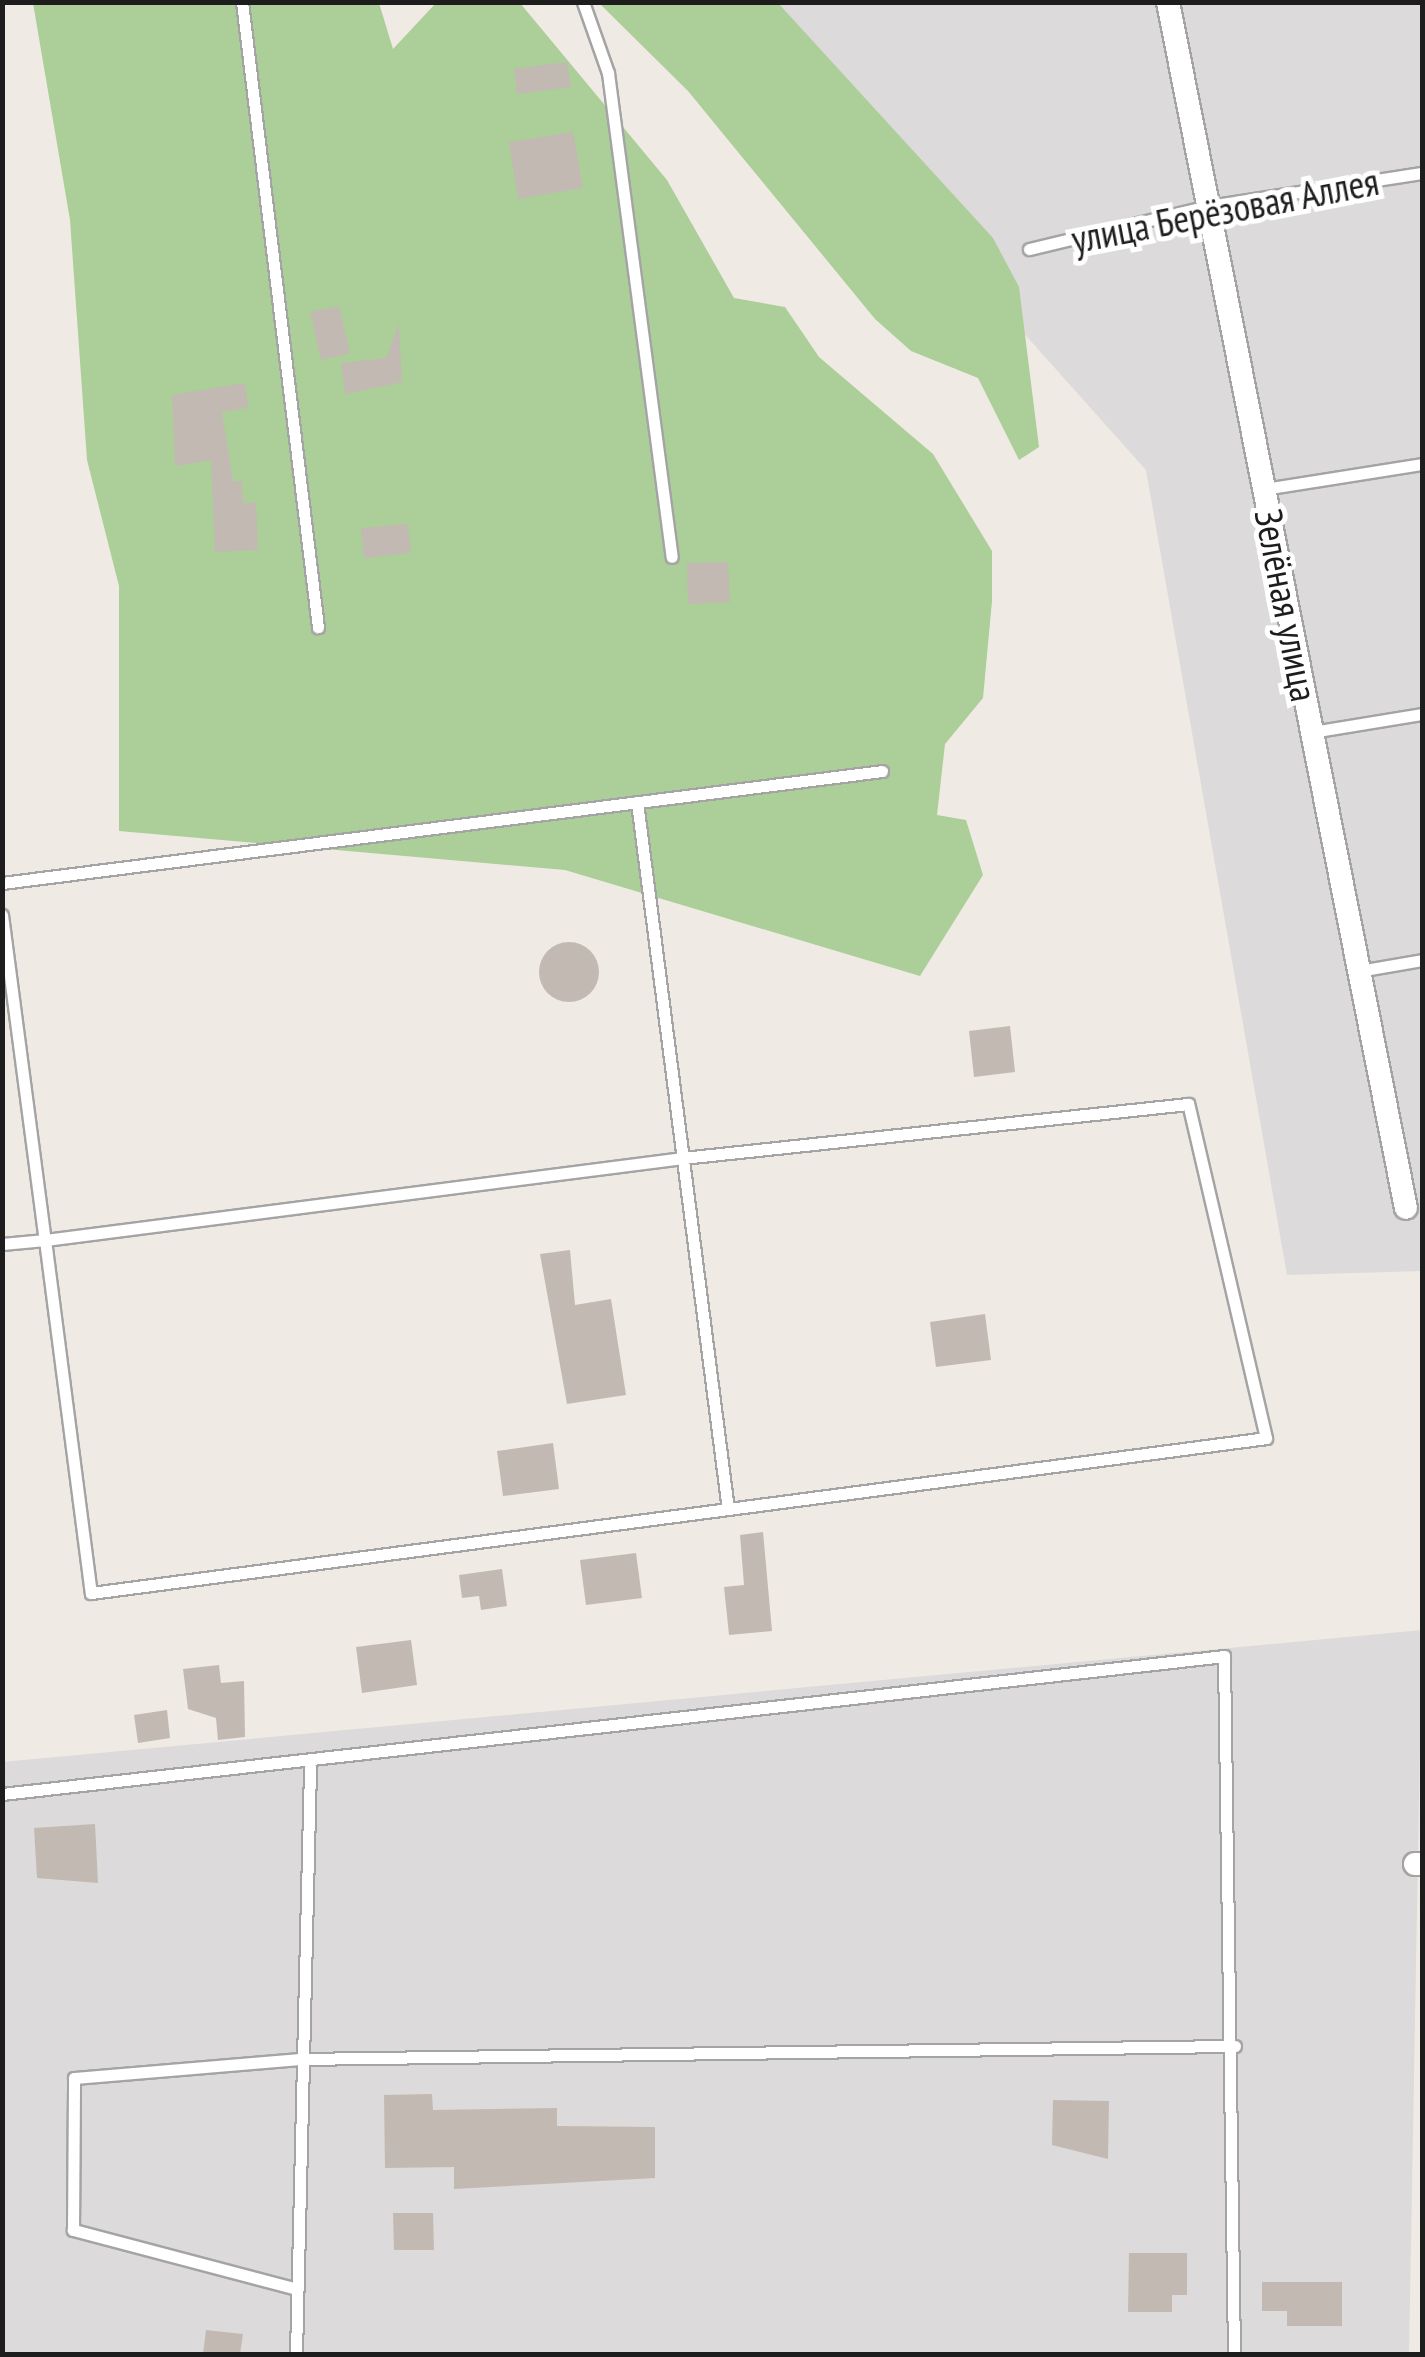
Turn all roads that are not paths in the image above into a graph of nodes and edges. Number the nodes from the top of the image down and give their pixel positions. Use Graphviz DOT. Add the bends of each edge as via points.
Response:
graph roads {
  1 [pos="242,2"];
  2 [pos="583,2"];
  3 [pos="1168,2"];
  4 [pos="1422,173"];
  5 [pos="1208,206"];
  6 [pos="1029,249"];
  7 [pos="1422,464"];
  8 [pos="1264,488"];
  9 [pos="672,557"];
  10 [pos="318,627"];
  11 [pos="1422,714"];
  12 [pos="1312,732"];
  13 [pos="882,771"];
  14 [pos="637,802"];
  15 [pos="2,883"];
  16 [pos="2,914"];
  17 [pos="1422,960"];
  18 [pos="1360,972"];
  19 [pos="683,1158"];
  20 [pos="1414,1207"];
  21 [pos="45,1240"];
  22 [pos="2,1244"];
  23 [pos="728,1509"];
  24 [pos="310,1766"];
  25 [pos="2,1794"];
  26 [pos="1235,2046"];
  27 [pos="300,2060"];
  28 [pos="297,2288"];
  29 [pos="296,2354"];
  30 [pos="1234,2354"];
  1 -- 10 [label="lane"];
  2 -- 9 [label="lane" via="608,73"];
  3 -- 5 [label="street, Зелёная улица"];
  4 -- 5 [label="lane, улица Берёзовая Аллея"];
  5 -- 6 [label="lane, улица Берёзовая Аллея"];
  5 -- 8 [label="street, Зелёная улица"];
  7 -- 8 [label="lane"];
  8 -- 12 [label="street, Зелёная улица"];
  11 -- 12 [label="lane"];
  12 -- 18 [label="street, Зелёная улица"];
  13 -- 14 [label="lane"];
  14 -- 15 [label="lane"];
  14 -- 19 [label="lane"];
  16 -- 21 [label="lane"];
  17 -- 18 [label="lane"];
  18 -- 20 [label="street, Зелёная улица"];
  19 -- 21 [label="lane"];
  19 -- 23 [label="lane"];
  19 -- 23 [label="lane" via="1188,1104 1266,1438"];
  21 -- 22 [label="lane"];
  21 -- 23 [label="lane" via="91,1594"];
  24 -- 25 [label="lane"];
  24 -- 26 [label="lane" via="770,1701 1224,1656"];
  24 -- 27 [label="lane"];
  26 -- 27 [label="lane"];
  26 -- 30 [label="lane"];
  27 -- 28 [label="lane"];
  27 -- 28 [label="lane" via="74,2078 73,2230"];
  28 -- 29 [label="lane"];
}
